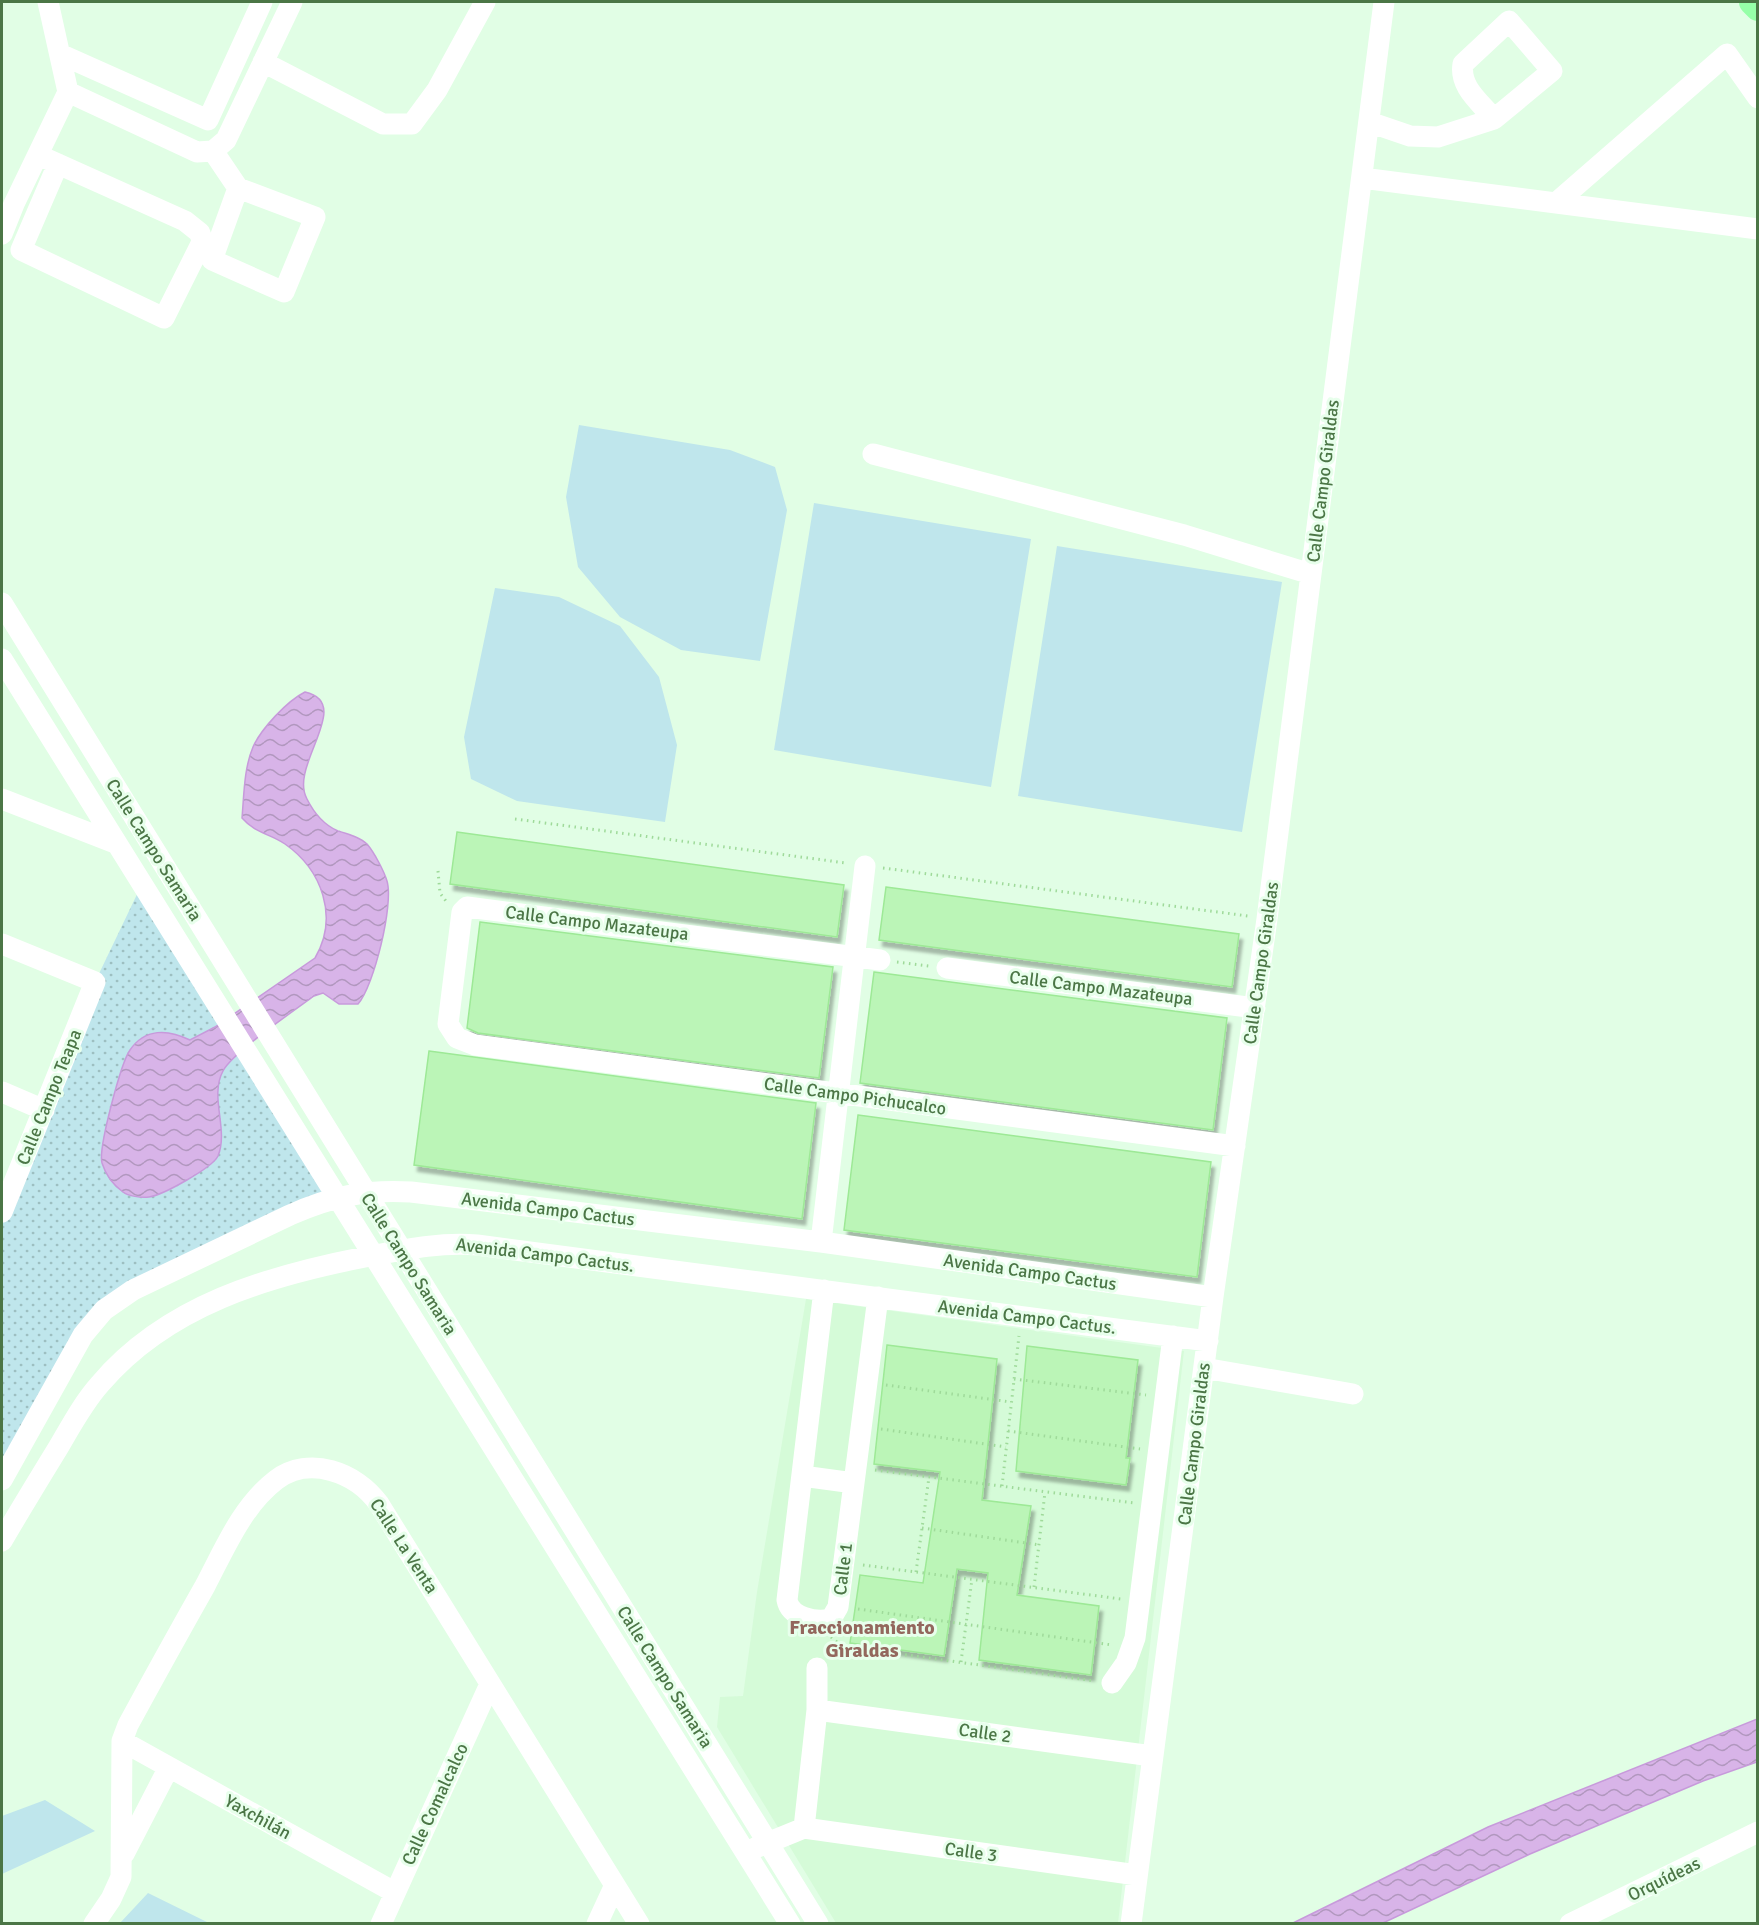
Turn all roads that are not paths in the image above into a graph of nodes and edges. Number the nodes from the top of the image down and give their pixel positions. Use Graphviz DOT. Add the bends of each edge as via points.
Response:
graph roads {
  1 [pos="48,2"];
  2 [pos="262,2"];
  3 [pos="292,2"];
  4 [pos="485,2"];
  5 [pos="1384,2"];
  6 [pos="1752,2"];
  7 [pos="1758,8"];
  8 [pos="60,54"];
  9 [pos="263,62"];
  10 [pos="68,92"];
  11 [pos="1758,98"];
  12 [pos="1494,119"];
  13 [pos="1369,122"];
  14 [pos="213,151"];
  15 [pos="38,155"];
  16 [pos="58,164"];
  17 [pos="1362,178"];
  18 [pos="238,188"];
  19 [pos="8,201"];
  20 [pos="1556,203"];
  21 [pos="1758,228"];
  22 [pos="2,234"];
  23 [pos="873,454"];
  24 [pos="1311,574"];
  25 [pos="2,603"];
  26 [pos="2,659"];
  27 [pos="2,799"];
  28 [pos="115,843"];
  29 [pos="865,866"];
  30 [pos="2,944"];
  31 [pos="854,956"];
  32 [pos="880,960"];
  33 [pos="947,968"];
  34 [pos="1255,1008"];
  35 [pos="474,1045"];
  36 [pos="2,1092"];
  37 [pos="838,1094"];
  38 [pos="44,1110"];
  39 [pos="1235,1146"];
  40 [pos="364,1192"];
  41 [pos="336,1197"];
  42 [pos="2,1212"];
  43 [pos="821,1242"];
  44 [pos="399,1250"];
  45 [pos="374,1256"];
  46 [pos="824,1290"];
  47 [pos="878,1297"];
  48 [pos="1213,1298"];
  49 [pos="1173,1336"];
  50 [pos="1208,1341"];
  51 [pos="1204,1368"];
  52 [pos="1353,1394"];
  53 [pos="855,1475"];
  54 [pos="802,1476"];
  55 [pos="2,1480"];
  56 [pos="2,1542"];
  57 [pos="817,1668"];
  58 [pos="1112,1683"];
  59 [pos="490,1684"];
  60 [pos="818,1710"];
  61 [pos="122,1741"];
  62 [pos="1152,1756"];
  63 [pos="169,1767"];
  64 [pos="804,1828"];
  65 [pos="1758,1832"];
  66 [pos="767,1841"];
  67 [pos="746,1853"];
  68 [pos="122,1857"];
  69 [pos="1137,1875"];
  70 [pos="615,1885"];
  71 [pos="394,1892"];
  72 [pos="94,1923"];
  73 [pos="381,1923"];
  74 [pos="597,1923"];
  75 [pos="639,1923"];
  76 [pos="790,1923"];
  77 [pos="818,1923"];
  78 [pos="1131,1923"];
  79 [pos="1570,1923"];
  1 -- 8 [label="street"];
  2 -- 8 [label="street" via="208,120"];
  3 -- 9 [label="street"];
  4 -- 9 [label="street" via="437,90 412,124 383,124"];
  5 -- 13 [label="street, Calle Campo Giraldas"];
  6 -- 7 [label="main road"];
  8 -- 10 [label="street"];
  9 -- 14 [label="street" via="226,140"];
  10 -- 14 [label="street" via="197,152"];
  10 -- 15 [label="street"];
  11 -- 20 [label="street" via="1728,54"];
  12 -- 12 [label="street" via="1552,71 1509,21 1463,64 1461,74 1463,83"];
  12 -- 13 [label="street" via="1425,138"];
  13 -- 17 [label="street, Calle Campo Giraldas"];
  14 -- 18 [label="street"];
  15 -- 16 [label="street"];
  15 -- 19 [label="street"];
  16 -- 16 [label="street" via="185,221 200,233 202,243 164,318 21,250"];
  17 -- 20 [label="street"];
  17 -- 24 [label="street, Calle Campo Giraldas"];
  18 -- 18 [label="street" via="212,260 284,292 315,217"];
  19 -- 22 [label="street"];
  20 -- 21 [label="street"];
  23 -- 24 [label="street" via="1184,535"];
  24 -- 34 [label="street, Calle Campo Giraldas"];
  25 -- 40 [label="street, Calle Campo Samaria"];
  26 -- 28 [label="street, Calle Campo Samaria"];
  27 -- 28 [label="street"];
  28 -- 41 [label="street, Calle Campo Samaria"];
  29 -- 31 [label="street"];
  30 -- 38 [label="street, Calle Campo Teapa" via="95,982"];
  31 -- 32 [label="street, Calle Campo Mazateupa"];
  31 -- 35 [label="street, Calle Campo Mazateupa" via="471,907 462,912 448,1024 457,1038"];
  31 -- 37 [label="street"];
  33 -- 34 [label="street, Calle Campo Mazateupa"];
  34 -- 39 [label="street, Calle Campo Giraldas"];
  35 -- 37 [label="street, Calle Campo Pichucalco"];
  36 -- 38 [label="street"];
  37 -- 39 [label="street, Calle Campo Pichucalco"];
  37 -- 43 [label="street"];
  38 -- 42 [label="street, Calle Campo Teapa"];
  39 -- 48 [label="street, Calle Campo Giraldas"];
  40 -- 41 [label="street, Avenida Campo Cactus"];
  40 -- 43 [label="street, Avenida Campo Cactus" via="411,1192"];
  40 -- 44 [label="street, Calle Campo Samaria"];
  41 -- 45 [label="street, Calle Campo Samaria"];
  41 -- 55 [label="street, Avenida Campo Cactus" via="182,1266 133,1290 104,1310 83,1335"];
  43 -- 48 [label="street, Avenida Campo Cactus"];
  44 -- 45 [label="street, Avenida Campo Cactus."];
  44 -- 46 [label="street, Avenida Campo Cactus." via="425,1245 477,1245"];
  44 -- 66 [label="street, Calle Campo Samaria"];
  45 -- 56 [label="street, Avenida Campo Cactus." via="257,1282 192,1312 135,1350 89,1396"];
  45 -- 67 [label="street, Calle Campo Samaria"];
  46 -- 47 [label="street, Avenida Campo Cactus."];
  46 -- 54 [label="street, Calle 1"];
  47 -- 49 [label="street, Avenida Campo Cactus."];
  47 -- 53 [label="street, Calle 1"];
  48 -- 50 [label="street, Calle Campo Giraldas"];
  49 -- 50 [label="street, Avenida Campo Cactus."];
  49 -- 58 [label="street, Calle Campo Giraldas" via="1132,1647 1126,1664"];
  50 -- 51 [label="street, Calle Campo Giraldas"];
  51 -- 52 [label="street"];
  51 -- 62 [label="street, Calle Campo Giraldas"];
  53 -- 54 [label="street"];
  53 -- 54 [label="street, Calle 1" via="832,1613 799,1616 789,1608 788,1600"];
  57 -- 60 [label="street"];
  59 -- 61 [label="street, Calle La Venta" via="376,1500 361,1485 338,1473 299,1469 274,1481 241,1521"];
  59 -- 70 [label="street, Calle La Venta"];
  59 -- 71 [label="street, Calle Comalcalco"];
  60 -- 62 [label="street, Calle 2"];
  60 -- 64 [label="street"];
  61 -- 63 [label="street, Yaxchilán"];
  61 -- 68 [label="street, Calle La Venta"];
  62 -- 69 [label="street, Calle Campo Giraldas"];
  63 -- 68 [label="street"];
  63 -- 71 [label="street, Yaxchilán"];
  64 -- 66 [label="street"];
  64 -- 69 [label="street, Calle 3"];
  65 -- 79 [label="street, Orquídeas"];
  66 -- 67 [label="street"];
  66 -- 77 [label="street, Calle Campo Samaria"];
  67 -- 76 [label="street, Calle Campo Samaria"];
  68 -- 72 [label="street, Calle La Venta" via="117,1887"];
  69 -- 78 [label="street, Calle Campo Giraldas"];
  70 -- 74 [label="street"];
  70 -- 75 [label="street, Calle La Venta"];
  71 -- 73 [label="street, Calle Comalcalco"];
}
